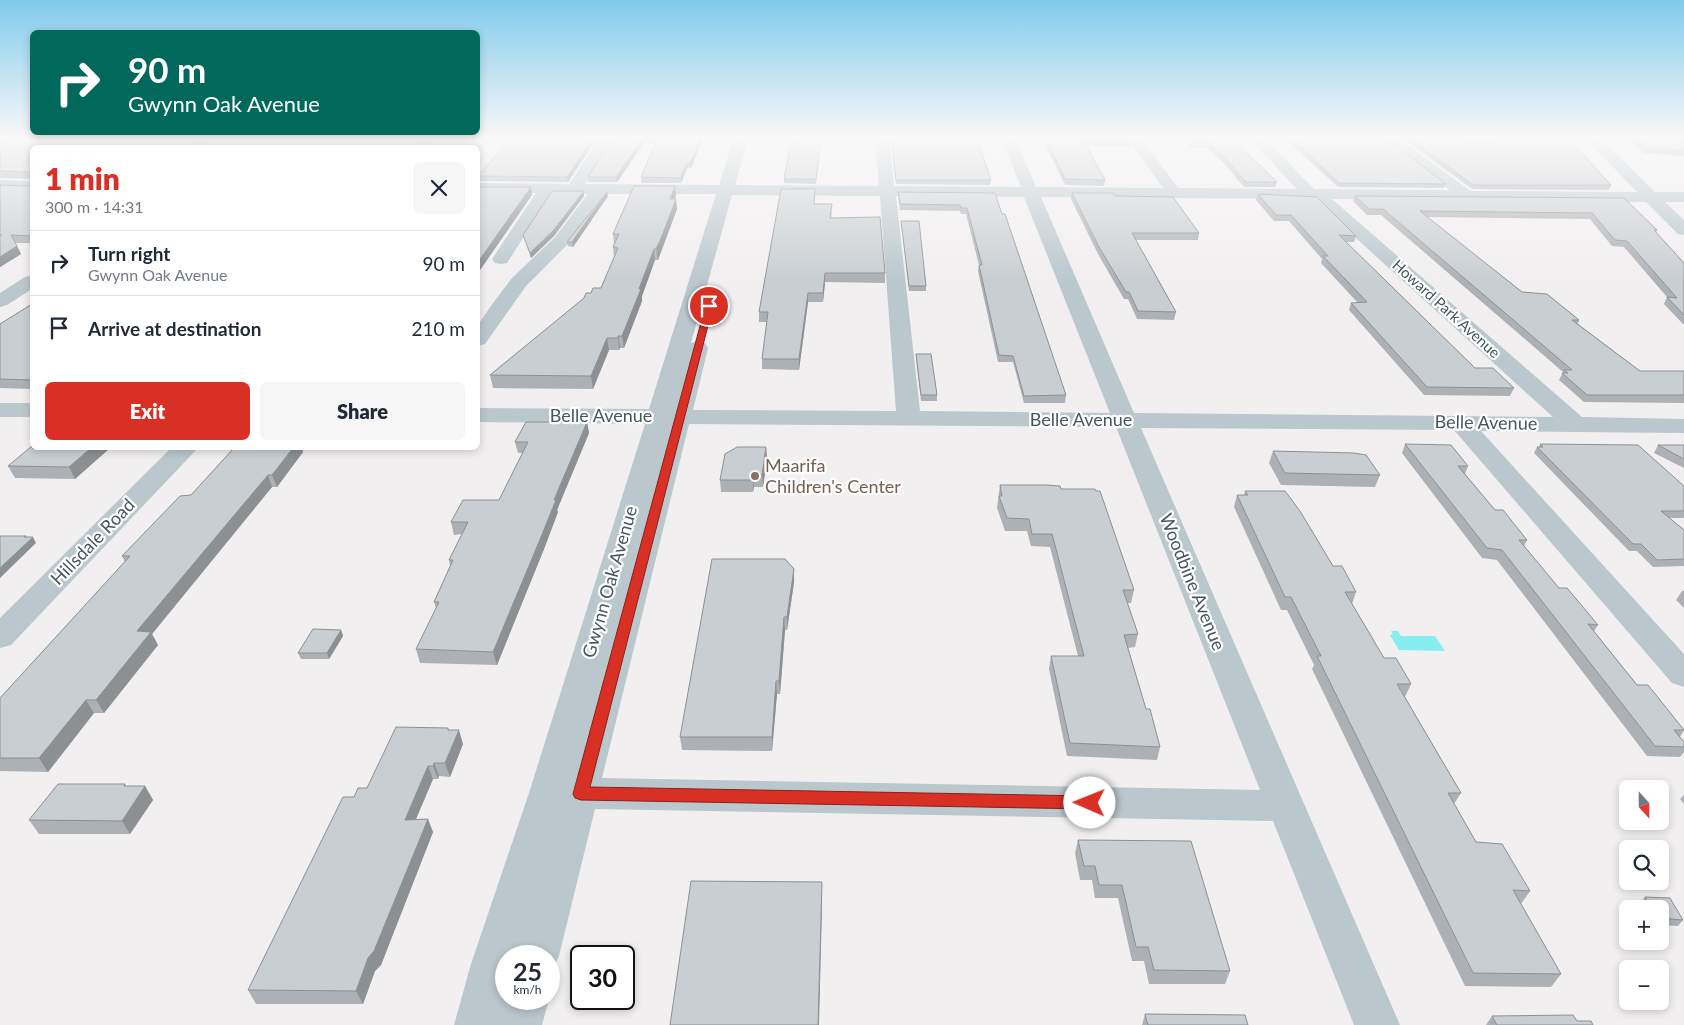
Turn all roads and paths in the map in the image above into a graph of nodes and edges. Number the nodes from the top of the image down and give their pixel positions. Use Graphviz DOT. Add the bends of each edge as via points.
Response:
graph roads {
  1 [pos="576,186"];
  2 [pos="734,186"];
  3 [pos="735,186"];
  4 [pos="887,186"];
  5 [pos="1028,186"];
  6 [pos="1169,186"];
  7 [pos="1305,186"];
  8 [pos="1454,186"];
  9 [pos="1639,186"];
  10 [pos="480,188"];
  11 [pos="547,189"];
  12 [pos="574,189"];
  13 [pos="600,189"];
  14 [pos="733,190"];
  15 [pos="887,191"];
  16 [pos="1031,192"];
  17 [pos="1173,192"];
  18 [pos="1312,193"];
  19 [pos="1465,194"];
  20 [pos="1648,195"];
  21 [pos="1684,197"];
  22 [pos="1684,230"];
  23 [pos="513,240"];
  24 [pos="560,241"];
  25 [pos="501,259"];
  26 [pos="30,281"];
  27 [pos="0,301"];
  28 [pos="480,337"];
  29 [pos="30,409"];
  30 [pos="0,410"];
  31 [pos="480,415"];
  32 [pos="669,416"];
  33 [pos="908,418"];
  34 [pos="1125,420"];
  35 [pos="1461,422"];
  36 [pos="1576,425"];
  37 [pos="1684,426"];
  38 [pos="183,450"];
  39 [pos="0,637"];
  40 [pos="1684,674"];
  41 [pos="564,793"];
  42 [pos="1285,806"];
  43 [pos="539,945"];
  44 [pos="523,1010"];
  45 [pos="477,1025"];
  46 [pos="519,1025"];
  47 [pos="1377,1025"];
  1 -- 12 [label="street"];
  2 -- 14 [label="street, Gwynn Oak Avenue"];
  3 -- 14 [label="street, Gwynn Oak Avenue"];
  4 -- 15 [label="street"];
  5 -- 16 [label="street, Woodbine Avenue"];
  6 -- 17 [label="street"];
  7 -- 18 [label="street, Howard Park Avenue"];
  8 -- 19 [label="street"];
  9 -- 20 [label="street"];
  10 -- 11 [label="street"];
  11 -- 12 [label="street"];
  11 -- 23 [label="street" via="539,214"];
  12 -- 13 [label="street"];
  13 -- 14 [label="street"];
  13 -- 24 [label="street" via="572,214"];
  14 -- 15 [label="street"];
  14 -- 32 [label="street, Gwynn Oak Avenue"];
  15 -- 16 [label="street"];
  15 -- 33 [label="street"];
  16 -- 17 [label="street"];
  16 -- 34 [label="street, Woodbine Avenue"];
  17 -- 18 [label="street"];
  18 -- 19 [label="street"];
  18 -- 36 [label="street, Howard Park Avenue"];
  19 -- 20 [label="street"];
  20 -- 21 [label="street"];
  20 -- 22 [label="street"];
  23 -- 24 [label="street"];
  23 -- 25 [label="street"];
  24 -- 28 [label="street" via="519,282"];
  26 -- 27 [label="street"];
  29 -- 30 [label="street"];
  31 -- 32 [label="street, Belle Avenue"];
  32 -- 33 [label="street, Belle Avenue"];
  32 -- 41 [label="street, Gwynn Oak Avenue"];
  33 -- 34 [label="street, Belle Avenue"];
  34 -- 35 [label="street, Belle Avenue"];
  34 -- 42 [label="street, Woodbine Avenue"];
  35 -- 36 [label="street, Belle Avenue"];
  35 -- 40 [label="street"];
  36 -- 37 [label="street, Belle Avenue"];
  38 -- 39 [label="street, Hillsdale Road"];
  41 -- 42 [label="street"];
  41 -- 43 [label="street, Gwynn Oak Avenue"];
  41 -- 45 [label="street, Gwynn Oak Avenue" via="493,964"];
  42 -- 47 [label="street, Woodbine Avenue"];
  44 -- 46 [label="street"];
}
